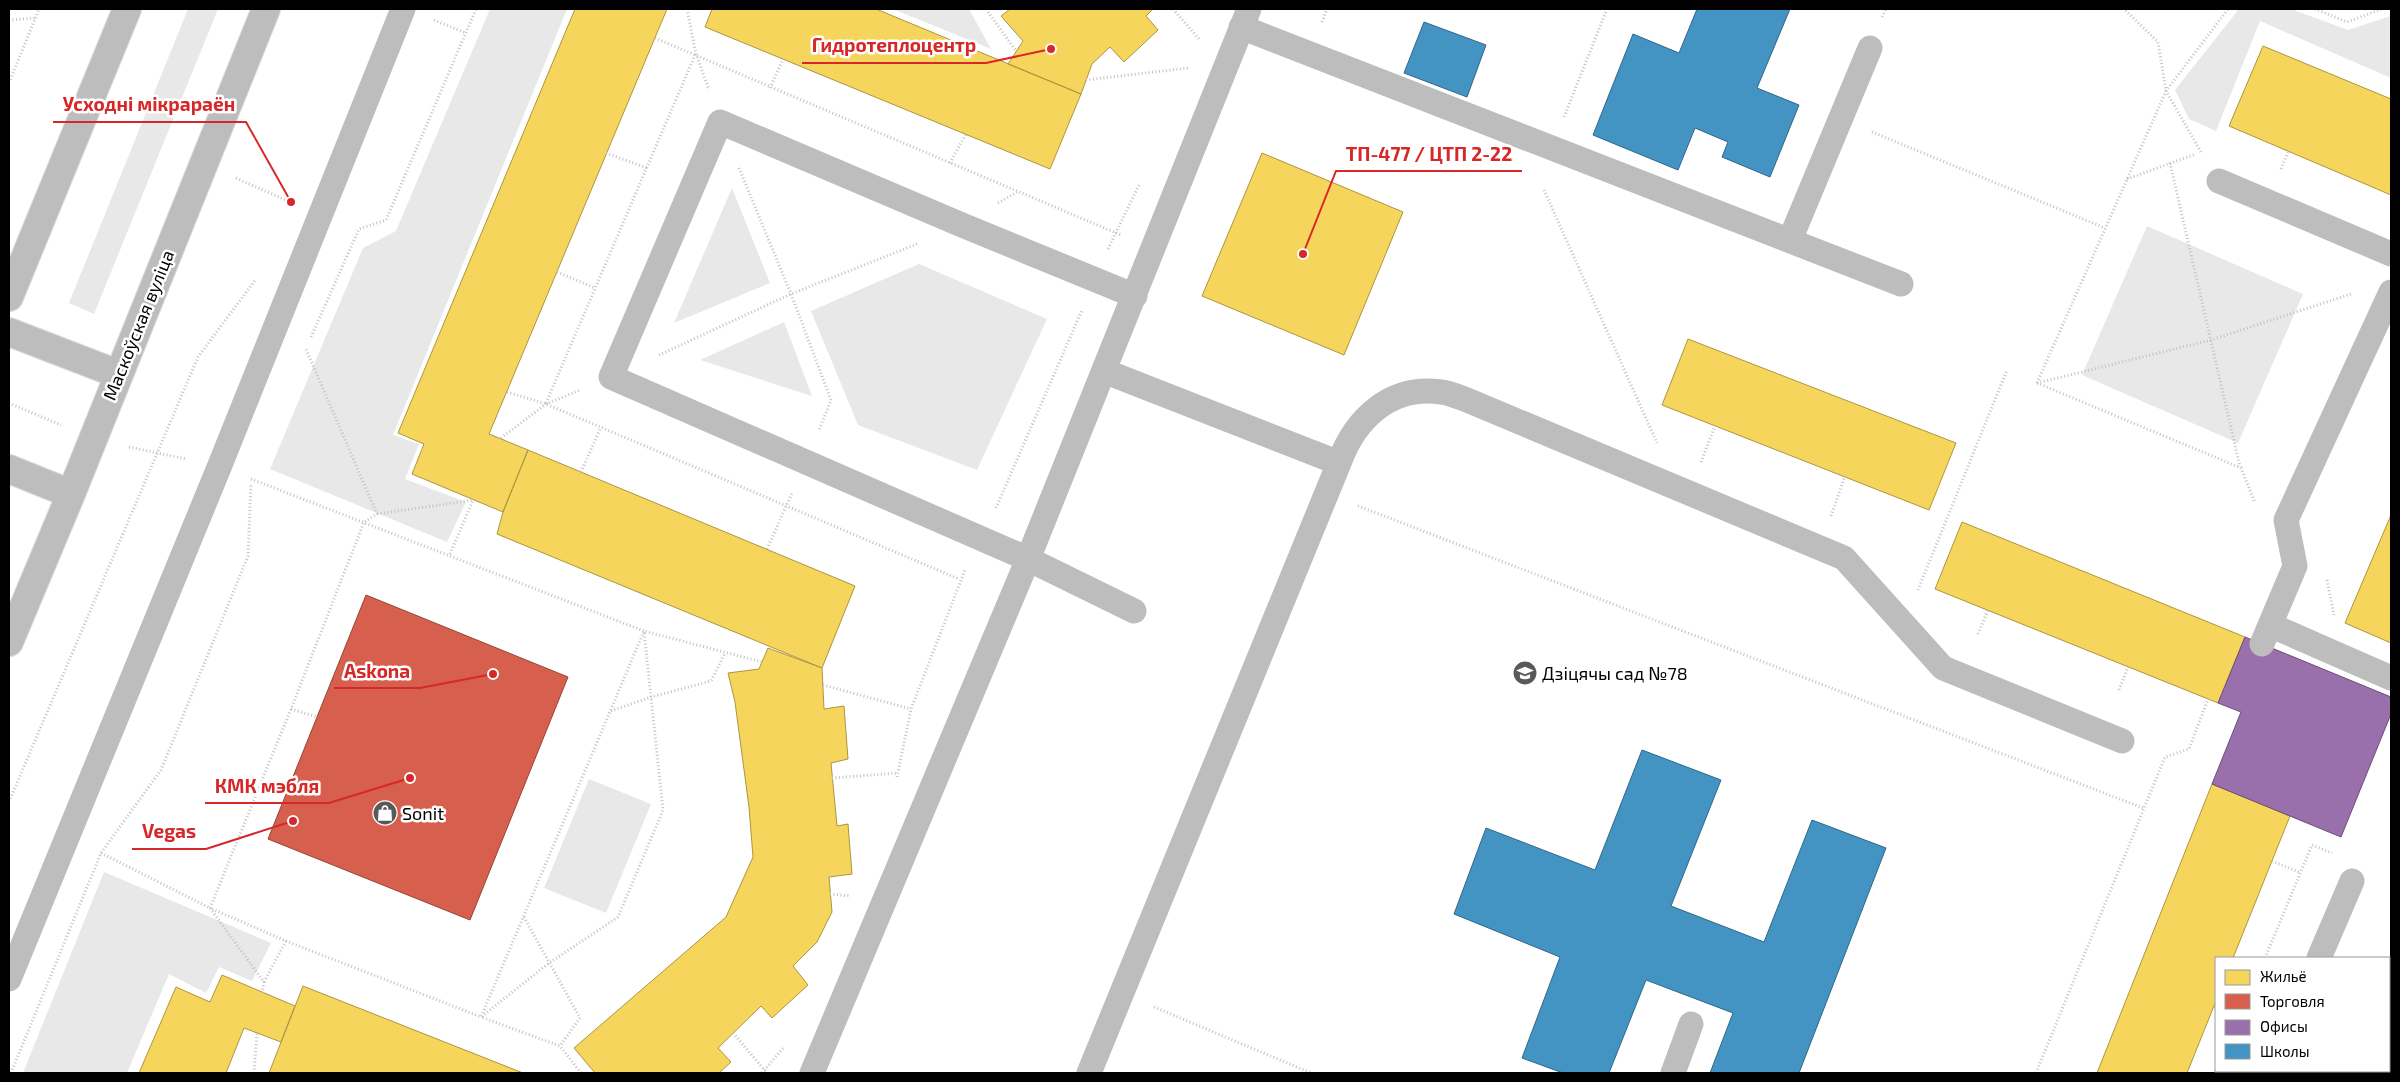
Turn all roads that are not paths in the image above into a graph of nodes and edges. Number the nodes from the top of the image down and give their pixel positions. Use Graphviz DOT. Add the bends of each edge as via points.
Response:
graph roads {
  1 [pos="127,9"];
  2 [pos="403,9"];
  3 [pos="269,11"];
  4 [pos="1245,18"];
  5 [pos="1870,48"];
  6 [pos="2219,181"];
  7 [pos="1790,240"];
  8 [pos="2391,254"];
  9 [pos="1901,284"];
  10 [pos="2391,292"];
  11 [pos="1135,296"];
  12 [pos="9,297"];
  13 [pos="9,332"];
  14 [pos="1104,371"];
  15 [pos="118,374"];
  16 [pos="1339,464"];
  17 [pos="9,469"];
  18 [pos="71,494"];
  19 [pos="1028,559"];
  20 [pos="1134,611"];
  21 [pos="9,642"];
  22 [pos="2391,678"];
  23 [pos="2122,741"];
  24 [pos="2352,881"];
  25 [pos="2319,957"];
  26 [pos="9,978"];
  27 [pos="1691,1024"];
  28 [pos="812,1073"];
  29 [pos="1089,1073"];
  30 [pos="1673,1073"];
  1 -- 12 [label="highway"];
  2 -- 26 [label="lane"];
  3 -- 15 [label="highway, Маскоўская вуліца" via="202,164"];
  4 -- 7 [label="lane" via="1552,148"];
  4 -- 11 [label="lane"];
  5 -- 7 [label="lane"];
  6 -- 8 [label="lane"];
  7 -- 9 [label="lane"];
  10 -- 22 [label="lane" via="2286,520 2295,566 2266,634"];
  11 -- 14 [label="lane"];
  11 -- 19 [label="lane" via="720,122 611,377"];
  13 -- 15 [label="highway"];
  14 -- 16 [label="lane"];
  14 -- 19 [label="lane"];
  15 -- 18 [label="highway, Маскоўская вуліца"];
  16 -- 23 [label="lane" via="1346,444 1361,422 1384,402 1411,392 1441,392 1467,400 1844,558 1943,668"];
  16 -- 29 [label="lane"];
  17 -- 18 [label="highway"];
  18 -- 21 [label="highway, Маскоўская вуліца"];
  19 -- 20 [label="lane"];
  19 -- 28 [label="lane"];
  24 -- 25 [label="lane"];
  27 -- 30 [label="lane"];
}
